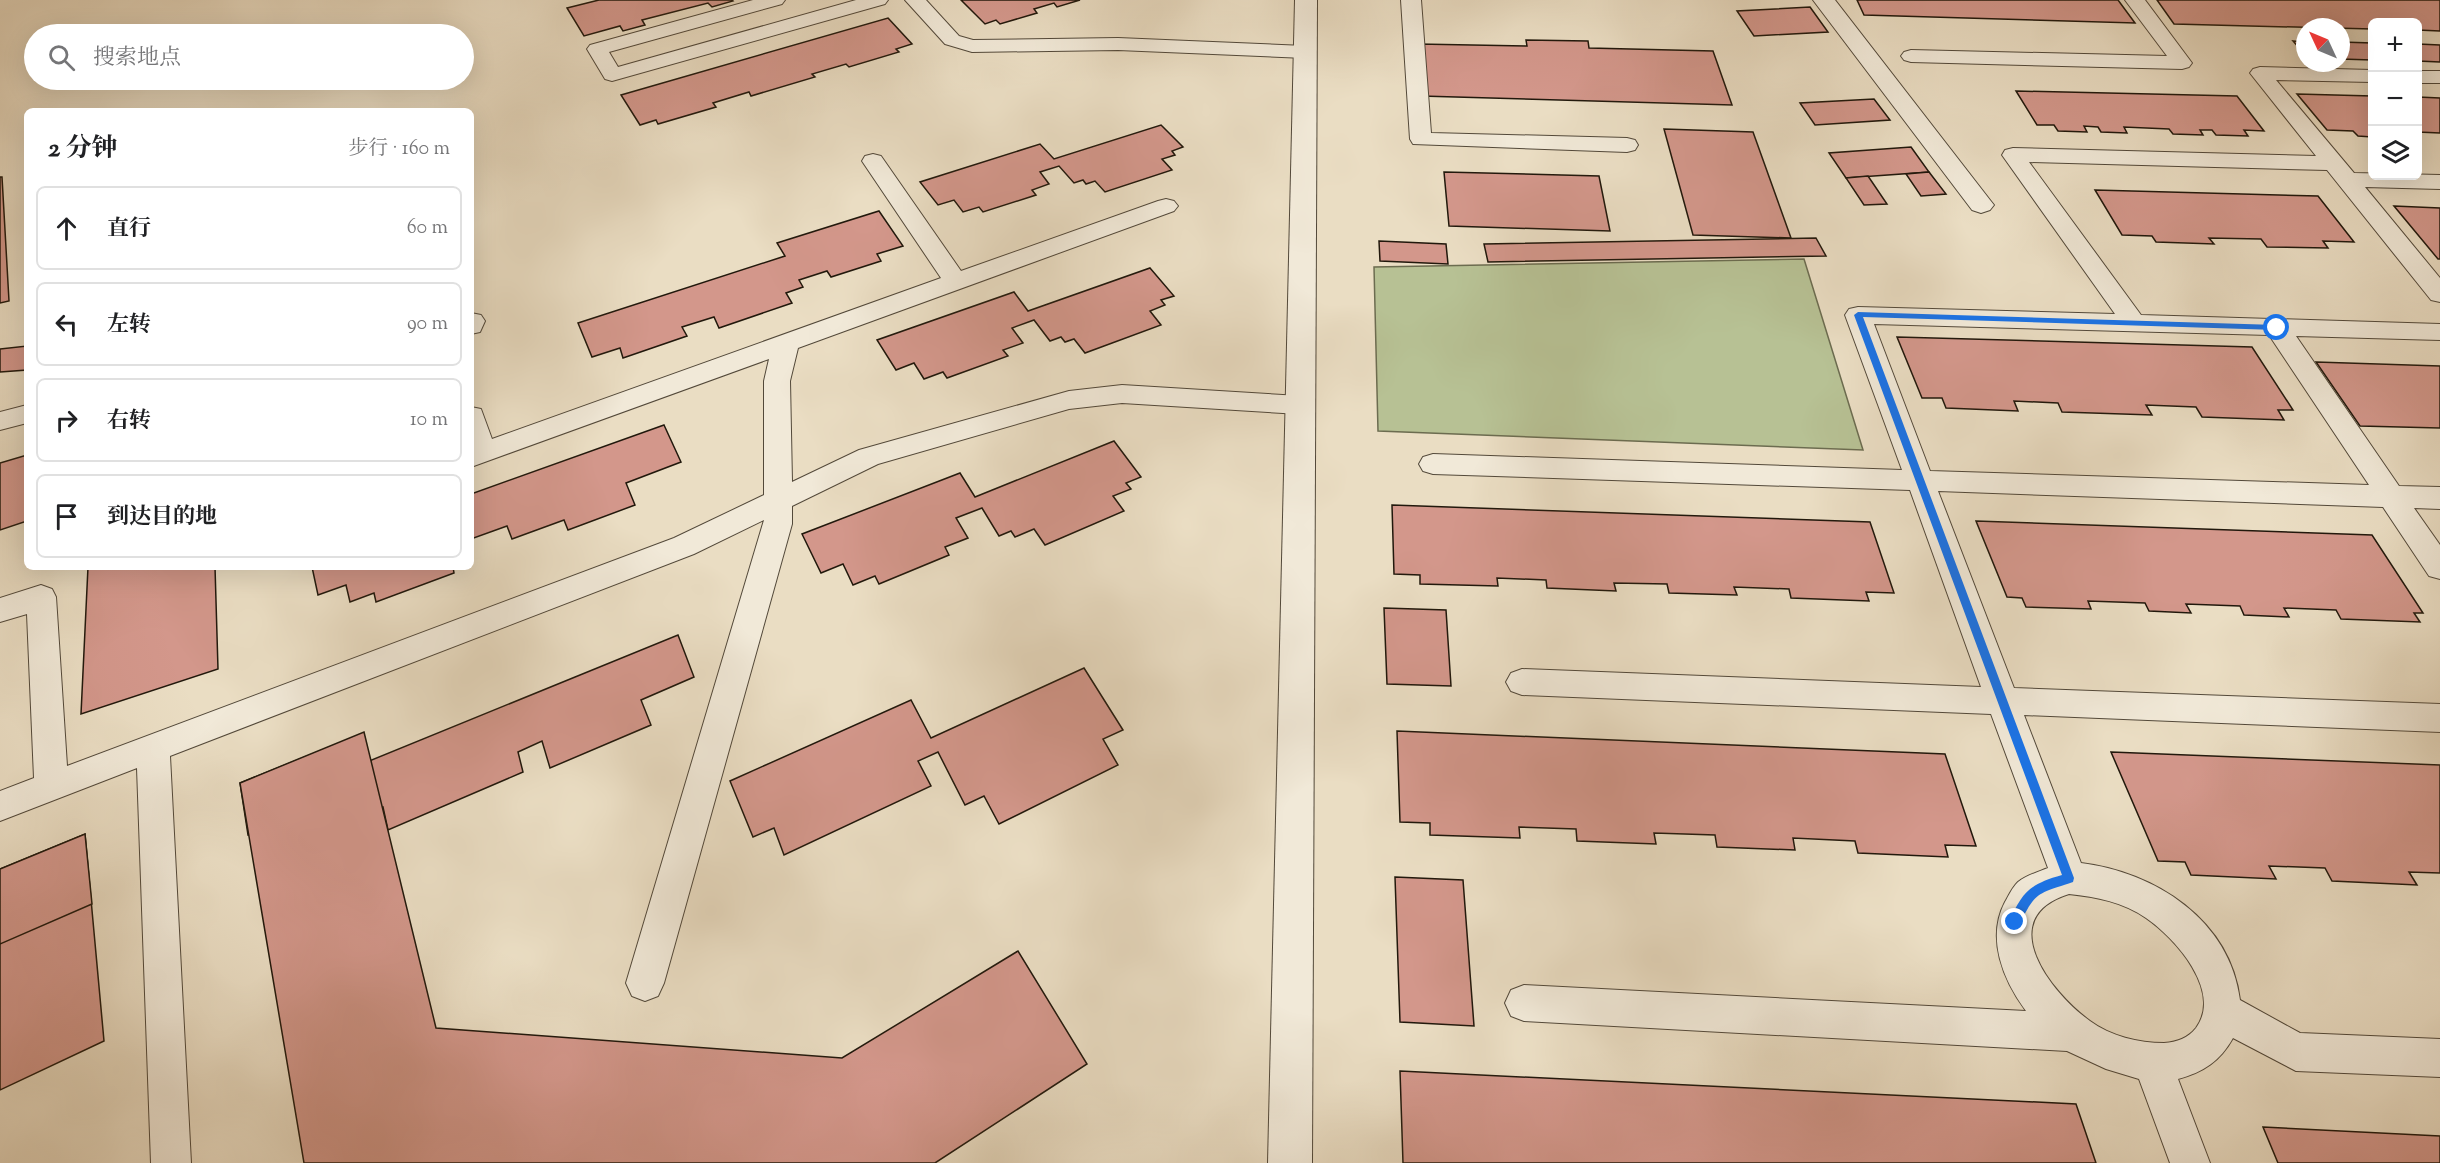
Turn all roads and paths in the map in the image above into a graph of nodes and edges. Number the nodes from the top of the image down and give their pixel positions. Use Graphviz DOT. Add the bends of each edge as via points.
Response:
graph roads {
  1 [pos="775,0"];
  2 [pos="878,0"];
  3 [pos="915,0"];
  4 [pos="1306,0"];
  5 [pos="1411,0"];
  6 [pos="1824,0"];
  7 [pos="2135,0"];
  8 [pos="1305,52"];
  9 [pos="1911,56"];
  10 [pos="2368,76"];
  11 [pos="2422,76"];
  12 [pos="2440,77"];
  13 [pos="1627,145"];
  14 [pos="873,161"];
  15 [pos="2340,172"];
  16 [pos="2440,182"];
  17 [pos="1981,205"];
  18 [pos="1166,206"];
  19 [pos="956,282"];
  20 [pos="2440,294"];
  21 [pos="2134,323"];
  22 [pos="2277,328"];
  23 [pos="2440,332"];
  24 [pos="786,344"];
  25 [pos="1300,405"];
  26 [pos="24,415"];
  27 [pos="0,421"];
  28 [pos="474,436"];
  29 [pos="477,455"];
  30 [pos="1433,464"];
  31 [pos="1921,481"];
  32 [pos="2391,497"];
  33 [pos="2440,498"];
  34 [pos="778,501"];
  35 [pos="2440,568"];
  36 [pos="0,610"];
  37 [pos="1522,682"];
  38 [pos="2002,701"];
  39 [pos="2440,718"];
  40 [pos="153,748"];
  41 [pos="51,787"];
  42 [pos="0,806"];
  43 [pos="2068,878"];
  44 [pos="645,983"];
  45 [pos="1524,1003"];
  46 [pos="2223,1011"];
  47 [pos="2074,1032"];
  48 [pos="2440,1058"];
  49 [pos="2152,1062"];
  50 [pos="171,1163"];
  51 [pos="1290,1163"];
  52 [pos="2190,1163"];
  1 -- 2 [label="lane" via="597,49 612,75"];
  3 -- 8 [label="lane" via="952,40 972,46 1118,44"];
  4 -- 8 [label="street"];
  5 -- 13 [label="lane" via="1421,140"];
  6 -- 17 [label="street"];
  7 -- 9 [label="lane" via="2182,63"];
  8 -- 25 [label="street"];
  10 -- 15 [label="lane" via="2259,73"];
  11 -- 12 [label="lane"];
  14 -- 19 [label="lane"];
  15 -- 16 [label="lane"];
  15 -- 20 [label="lane"];
  15 -- 21 [label="lane" via="2013,154"];
  18 -- 19 [label="lane"];
  19 -- 24 [label="lane"];
  21 -- 22 [label="lane"];
  21 -- 31 [label="lane" via="1858,315"];
  22 -- 23 [label="lane"];
  22 -- 32 [label="lane"];
  24 -- 29 [label="lane"];
  24 -- 34 [label="lane" via="777,381"];
  25 -- 34 [label="lane" via="1122,394 1069,400 869,457"];
  25 -- 51 [label="street"];
  26 -- 27 [label="lane"];
  28 -- 29 [label="lane"];
  30 -- 31 [label="lane"];
  31 -- 32 [label="lane"];
  31 -- 38 [label="lane"];
  32 -- 33 [label="lane"];
  32 -- 35 [label="lane"];
  34 -- 40 [label="lane" via="684,546"];
  34 -- 44 [label="lane" via="778,524"];
  36 -- 41 [label="lane" via="41,597"];
  37 -- 38 [label="lane"];
  38 -- 39 [label="lane"];
  38 -- 43 [label="lane"];
  40 -- 41 [label="lane"];
  40 -- 50 [label="lane"];
  41 -- 42 [label="lane"];
  43 -- 46 [label="lane" via="2099,880 2160,906 2208,956 2220,984"];
  43 -- 47 [label="lane" via="2043,886 2025,900 2015,922 2015,950 2026,979 2046,1007"];
  45 -- 47 [label="lane"];
  46 -- 48 [label="lane" via="2296,1052"];
  46 -- 49 [label="lane" via="2216,1035 2199,1053 2172,1062"];
  47 -- 49 [label="lane" via="2106,1051"];
  49 -- 52 [label="lane"];
}
